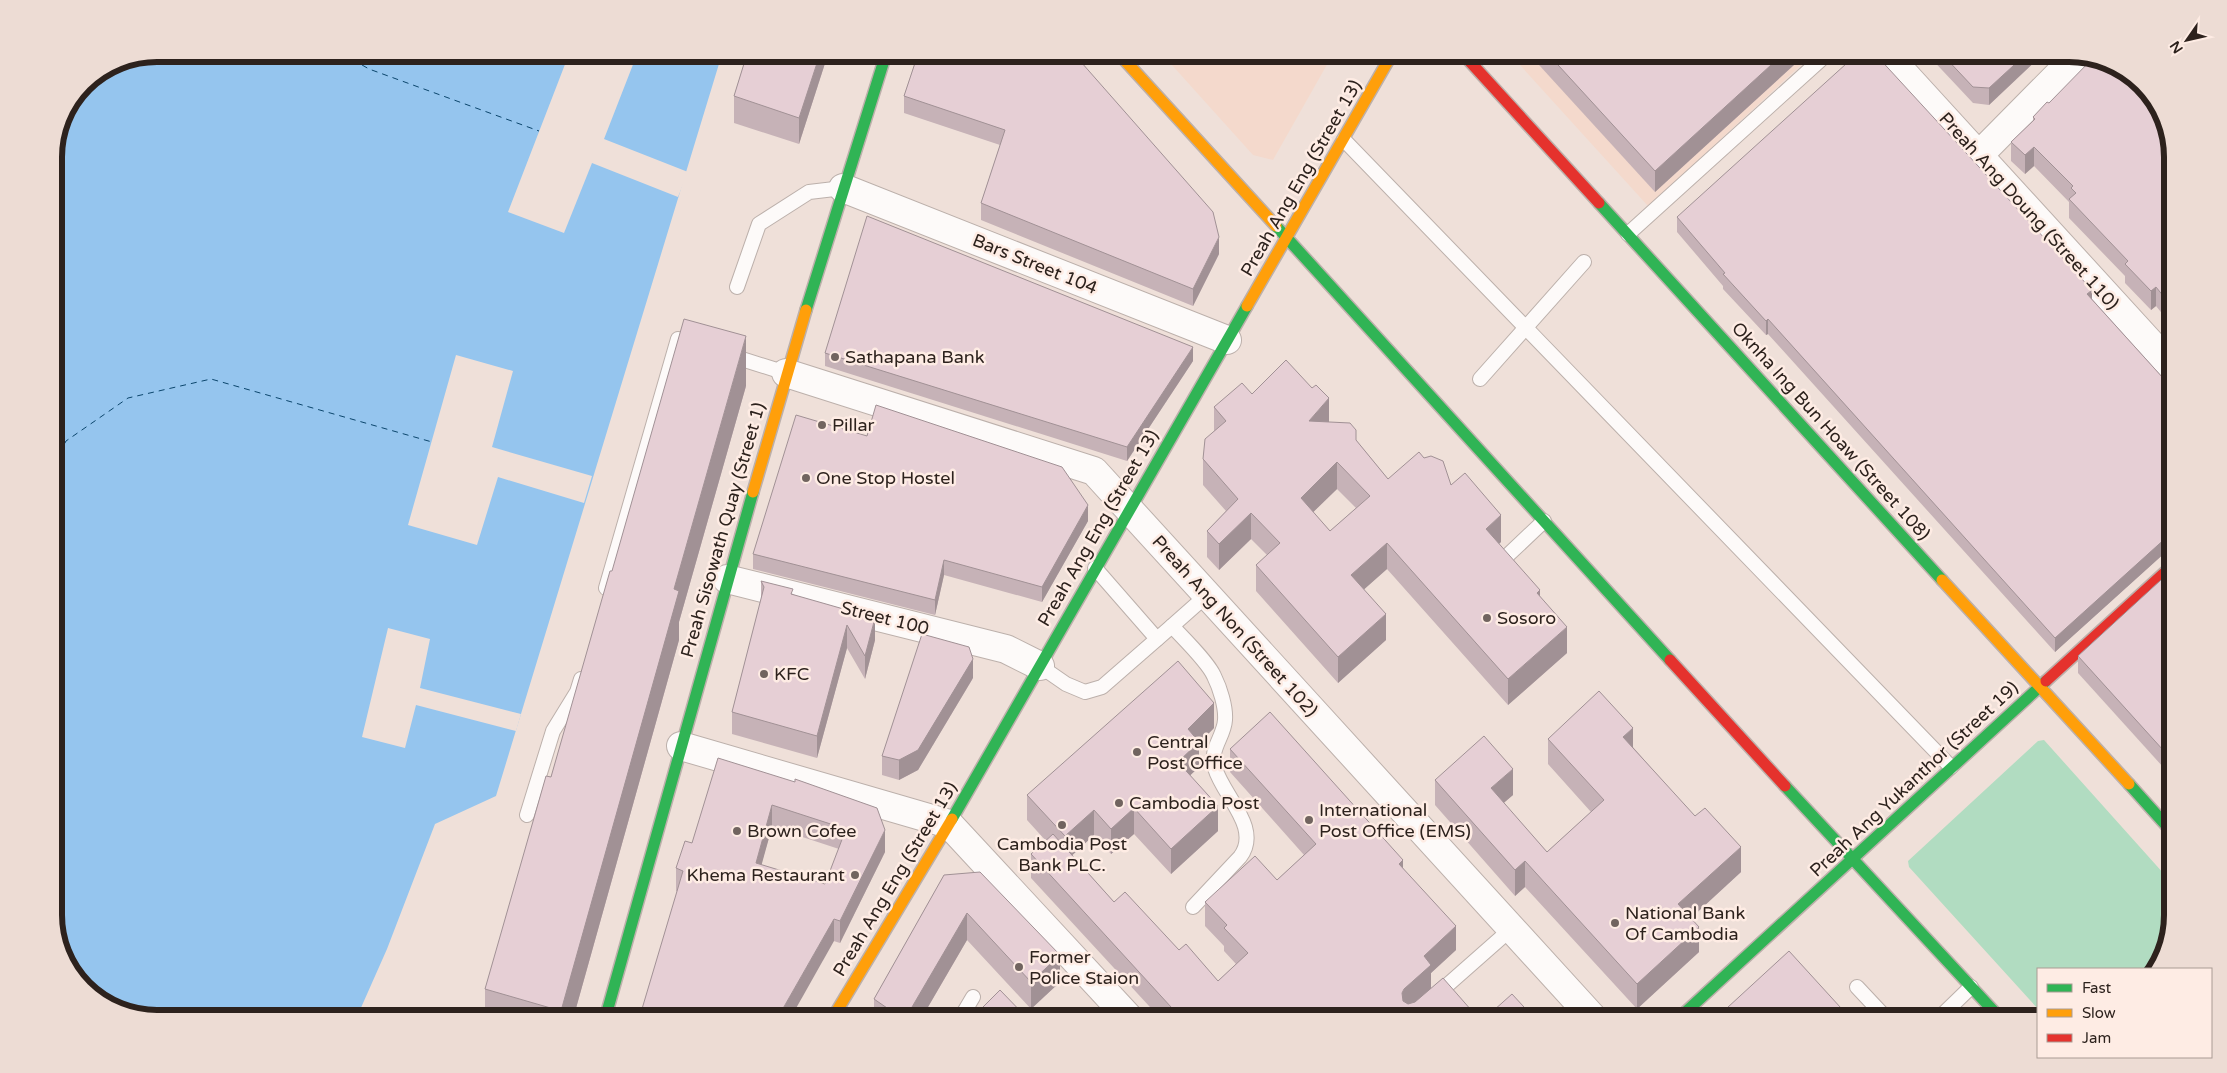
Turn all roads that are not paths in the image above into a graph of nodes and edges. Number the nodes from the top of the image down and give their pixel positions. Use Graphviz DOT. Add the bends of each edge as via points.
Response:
graph roads {
  1 [pos="1127,62"];
  2 [pos="1387,62"];
  3 [pos="1471,62"];
  4 [pos="1819,62"];
  5 [pos="1893,62"];
  6 [pos="2072,62"];
  7 [pos="883,63"];
  8 [pos="1344,140"];
  9 [pos="1979,155"];
  10 [pos="843,188"];
  11 [pos="1628,234"];
  12 [pos="1286,237"];
  13 [pos="1584,262"];
  14 [pos="736,287"];
  15 [pos="1526,328"];
  16 [pos="1226,340"];
  17 [pos="2164,358"];
  18 [pos="786,373"];
  19 [pos="1480,378"];
  20 [pos="1129,509"];
  21 [pos="1544,521"];
  22 [pos="1095,568"];
  23 [pos="2164,573"];
  24 [pos="727,579"];
  25 [pos="1520,580"];
  26 [pos="1207,595"];
  27 [pos="603,599"];
  28 [pos="1172,626"];
  29 [pos="1157,639"];
  30 [pos="585,664"];
  31 [pos="1040,666"];
  32 [pos="2040,688"];
  33 [pos="681,746"];
  34 [pos="1951,767"];
  35 [pos="527,814"];
  36 [pos="2164,823"];
  37 [pos="949,824"];
  38 [pos="1852,860"];
  39 [pos="1193,907"];
  40 [pos="1511,929"];
  41 [pos="1971,987"];
  42 [pos="1857,988"];
  43 [pos="973,997"];
  44 [pos="1424,1006"];
  45 [pos="608,1010"];
  46 [pos="837,1010"];
  47 [pos="965,1010"];
  48 [pos="1122,1010"];
  49 [pos="1586,1010"];
  50 [pos="1688,1010"];
  51 [pos="1878,1010"];
  52 [pos="1947,1010"];
  53 [pos="1993,1010"];
  1 -- 12 [label="street"];
  2 -- 8 [label="street, Preah Ang Eng (Street 13)"];
  3 -- 11 [label="street, Oknha Ing Bun Hoaw (Street 108)"];
  4 -- 11 [label="lane"];
  5 -- 9 [label="street, Preah Ang Doung (Street 110)"];
  6 -- 9 [label="street"];
  7 -- 10 [label="street, Preah Sisowath Quay (Street 1)"];
  8 -- 12 [label="street, Preah Ang Eng (Street 13)"];
  8 -- 15 [label="lane"];
  9 -- 17 [label="street, Preah Ang Doung (Street 110)"];
  10 -- 14 [label="lane" via="809,192 759,224"];
  10 -- 16 [label="street, Bars Street 104"];
  10 -- 18 [label="street, Preah Sisowath Quay (Street 1)"];
  11 -- 32 [label="street, Oknha Ing Bun Hoaw (Street 108)"];
  12 -- 16 [label="street, Preah Ang Eng (Street 13)"];
  12 -- 21 [label="street"];
  13 -- 15 [label="lane"];
  15 -- 19 [label="lane"];
  15 -- 34 [label="lane"];
  16 -- 20 [label="street, Preah Ang Eng (Street 13)"];
  18 -- 20 [label="street, Preah Ang Non (Street 102)" via="1094,470"];
  18 -- 24 [label="street, Preah Sisowath Quay (Street 1)"];
  18 -- 27 [label="lane" via="678,340"];
  20 -- 22 [label="street, Preah Ang Eng (Street 13)"];
  20 -- 26 [label="street, Preah Ang Non (Street 102)"];
  21 -- 25 [label="lane" via="1505,561"];
  21 -- 38 [label="street"];
  22 -- 29 [label="lane"];
  22 -- 31 [label="street, Preah Ang Eng (Street 13)"];
  23 -- 32 [label="street, Preah Ang Yukanthor (Street 19)"];
  24 -- 31 [label="street, Street 100" via="1006,649"];
  24 -- 33 [label="street, Preah Sisowath Quay (Street 1)"];
  26 -- 28 [label="lane"];
  26 -- 40 [label="street, Preah Ang Non (Street 102)"];
  28 -- 29 [label="lane"];
  28 -- 39 [label="lane" via="1214,674 1225,721 1214,750 1215,768 1246,828 1248,841 1246,850"];
  29 -- 31 [label="lane" via="1102,687 1085,692 1066,684"];
  30 -- 35 [label="lane" via="577,692 553,731"];
  31 -- 37 [label="street, Preah Ang Eng (Street 13)"];
  32 -- 34 [label="street, Preah Ang Yukanthor (Street 19)"];
  32 -- 36 [label="street, Oknha Ing Bun Hoaw (Street 108)"];
  33 -- 37 [label="street"];
  33 -- 45 [label="street, Preah Sisowath Quay (Street 1)"];
  34 -- 38 [label="street, Preah Ang Yukanthor (Street 19)"];
  37 -- 46 [label="street, Preah Ang Eng (Street 13)"];
  37 -- 48 [label="street"];
  38 -- 41 [label="street"];
  38 -- 50 [label="street, Preah Ang Yukanthor (Street 19)"];
  40 -- 44 [label="lane"];
  40 -- 49 [label="street, Preah Ang Non (Street 102)"];
  41 -- 52 [label="lane"];
  41 -- 53 [label="street"];
  42 -- 51 [label="lane"];
  43 -- 47 [label="lane"];
}
